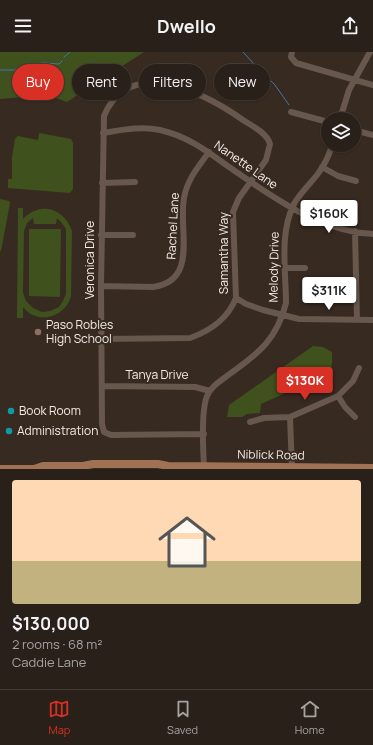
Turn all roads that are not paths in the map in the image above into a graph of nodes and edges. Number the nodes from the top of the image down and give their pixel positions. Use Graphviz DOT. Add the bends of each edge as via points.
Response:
graph roads {
  1 [pos="292,52"];
  2 [pos="370,52"];
  3 [pos="354,80"];
  4 [pos="373,85"];
  5 [pos="291,112"];
  6 [pos="343,112"];
  7 [pos="321,120"];
  8 [pos="361,132"];
  9 [pos="103,133"];
  10 [pos="373,135"];
  11 [pos="209,152"];
  12 [pos="330,152"];
  13 [pos="322,167"];
  14 [pos="356,181"];
  15 [pos="135,182"];
  16 [pos="251,182"];
  17 [pos="102,183"];
  18 [pos="292,208"];
  19 [pos="355,231"];
  20 [pos="373,234"];
  21 [pos="101,235"];
  22 [pos="133,235"];
  23 [pos="286,268"];
  24 [pos="306,268"];
  25 [pos="101,286"];
  26 [pos="236,298"];
  27 [pos="283,316"];
  28 [pos="357,320"];
  29 [pos="373,320"];
  30 [pos="102,339"];
  31 [pos="359,368"];
  32 [pos="102,386"];
  33 [pos="210,391"];
  34 [pos="338,396"];
  35 [pos="290,417"];
  36 [pos="355,417"];
  37 [pos="250,422"];
  38 [pos="204,434"];
  39 [pos="0,463"];
  40 [pos="83,466"];
  41 [pos="168,466"];
  42 [pos="204,466"];
  43 [pos="43,468"];
  44 [pos="292,468"];
  45 [pos="373,468"];
  46 [pos="0,469"];
  47 [pos="151,469"];
  48 [pos="158,469"];
  1 -- 3 [label="street" via="291,57 296,63"];
  2 -- 3 [label="street"];
  3 -- 4 [label="street"];
  3 -- 6 [label="street"];
  5 -- 7 [label="street"];
  8 -- 10 [label="street"];
  9 -- 11 [label="street, Nanette Lane" via="140,128 159,130 181,136"];
  9 -- 16 [label="street, Samantha Way" via="106,110 115,98 130,87 147,83 185,89 222,106 268,139 270,148 266,160"];
  9 -- 17 [label="street, Veronica Drive"];
  11 -- 16 [label="street, Nanette Lane"];
  11 -- 25 [label="street, Rachel Lane" via="191,177 184,198 183,257 180,272 162,285"];
  12 -- 13 [label="street, Melody Drive"];
  13 -- 14 [label="street" via="338,176"];
  13 -- 18 [label="street, Melody Drive"];
  15 -- 17 [label="street"];
  16 -- 18 [label="street, Nanette Lane"];
  16 -- 26 [label="street, Samantha Way" via="237,201 233,212"];
  17 -- 21 [label="street, Veronica Drive"];
  18 -- 19 [label="street, Nanette Lane" via="325,223"];
  18 -- 23 [label="street, Melody Drive" via="286,227"];
  19 -- 20 [label="street, Nanette Lane"];
  19 -- 28 [label="street"];
  21 -- 22 [label="street"];
  21 -- 25 [label="street, Veronica Drive"];
  23 -- 24 [label="street"];
  23 -- 27 [label="street, Melody Drive" via="286,304"];
  25 -- 30 [label="street, Veronica Drive"];
  26 -- 27 [label="street" via="246,304"];
  26 -- 30 [label="street, Samantha Way" via="232,308 220,320 190,338"];
  27 -- 28 [label="street" via="299,319"];
  27 -- 33 [label="street, Melody Drive" via="271,339 261,350"];
  28 -- 29 [label="street"];
  30 -- 32 [label="street, Veronica Drive"];
  31 -- 34 [label="street" via="353,381"];
  32 -- 33 [label="street, Tanya Drive" via="195,387"];
  32 -- 38 [label="street, Veronica Drive" via="102,428 107,434"];
  33 -- 38 [label="street, Melody Drive" via="206,397 204,411"];
  34 -- 35 [label="street"];
  34 -- 36 [label="street"];
  35 -- 37 [label="street" via="264,418"];
  35 -- 44 [label="street"];
  38 -- 42 [label="street, Melody Drive"];
  39 -- 43 [label="main road, Niblick Road" via="35,464"];
  40 -- 41 [label="main road, Niblick Road"];
  40 -- 43 [label="main road, Niblick Road"];
  40 -- 47 [label="main road, Niblick Road" via="94,469"];
  41 -- 42 [label="main road, Niblick Road"];
  41 -- 48 [label="main road, Niblick Road"];
  42 -- 44 [label="main road, Niblick Road"];
  43 -- 46 [label="main road, Niblick Road"];
  44 -- 45 [label="main road, Niblick Road"];
}
